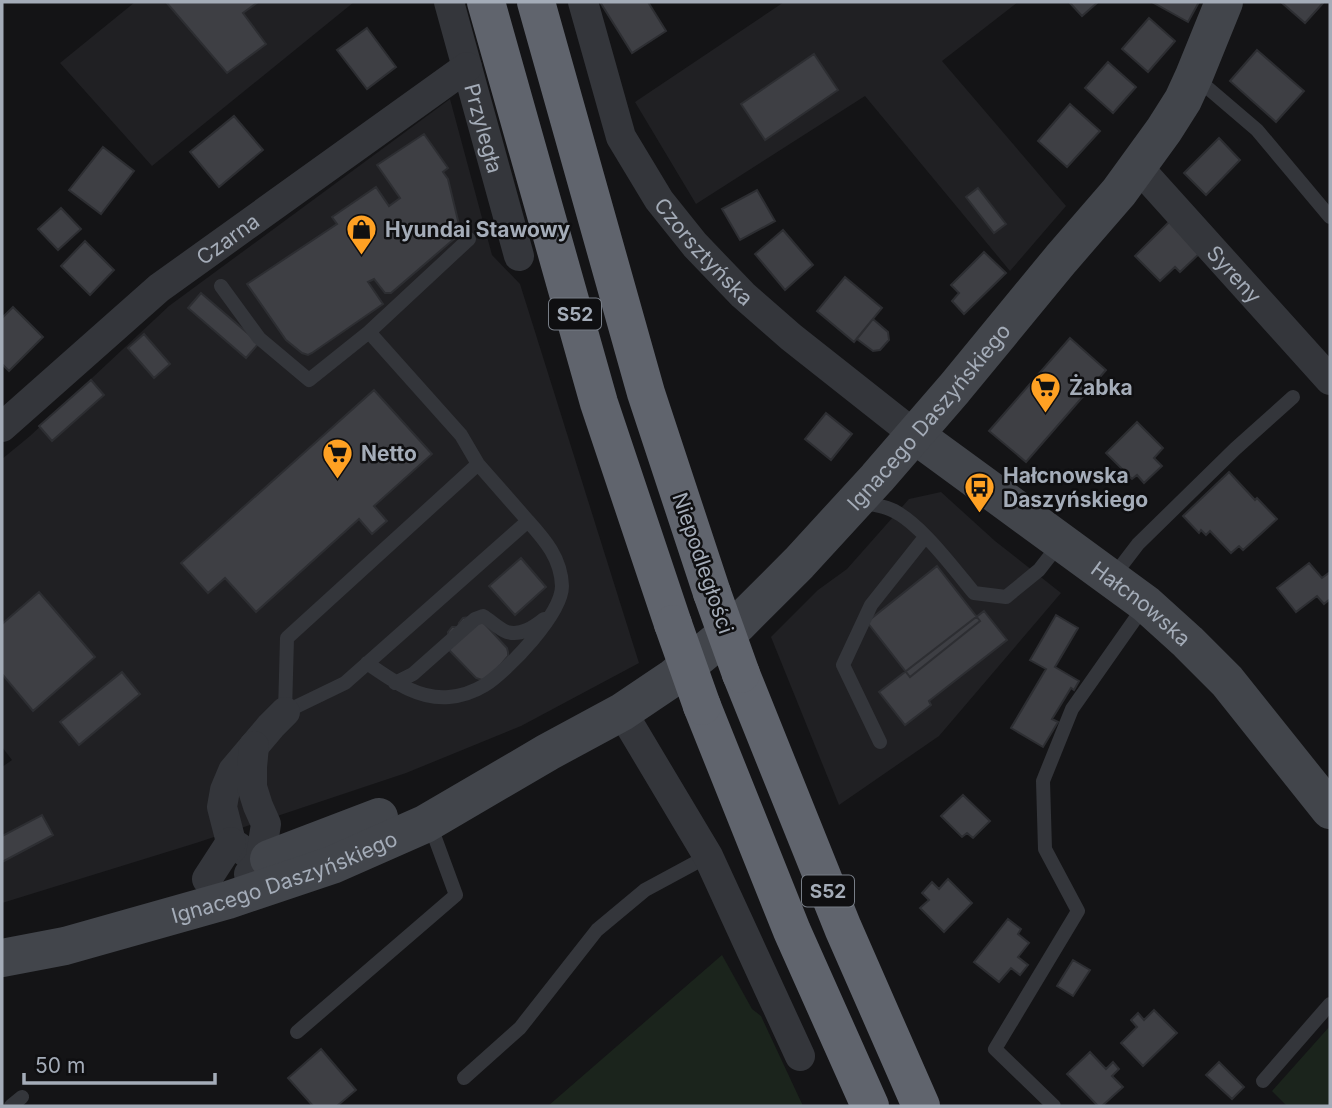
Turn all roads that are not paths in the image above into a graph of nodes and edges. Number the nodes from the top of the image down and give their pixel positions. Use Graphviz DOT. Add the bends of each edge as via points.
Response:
graph roads {
  1 [pos="449,2"];
  2 [pos="486,2"];
  3 [pos="536,2"];
  4 [pos="583,2"];
  5 [pos="1224,2"];
  6 [pos="467,67"];
  7 [pos="1194,76"];
  8 [pos="1138,167"];
  9 [pos="1330,217"];
  10 [pos="469,239"];
  11 [pos="519,256"];
  12 [pos="222,286"];
  13 [pos="369,332"];
  14 [pos="1330,380"];
  15 [pos="1293,397"];
  16 [pos="2,427"];
  17 [pos="915,435"];
  18 [pos="478,464"];
  19 [pos="855,501"];
  20 [pos="528,521"];
  21 [pos="925,537"];
  22 [pos="1061,542"];
  23 [pos="1111,579"];
  24 [pos="1146,604"];
  25 [pos="554,610"];
  26 [pos="367,663"];
  27 [pos="395,683"];
  28 [pos="285,712"];
  29 [pos="622,712"];
  30 [pos="880,742"];
  31 [pos="254,746"];
  32 [pos="548,752"];
  33 [pos="1330,810"];
  34 [pos="266,824"];
  35 [pos="425,824"];
  36 [pos="321,840"];
  37 [pos="246,852"];
  38 [pos="708,856"];
  39 [pos="301,875"];
  40 [pos="217,889"];
  41 [pos="2,938"];
  42 [pos="2,958"];
  43 [pos="1330,1004"];
  44 [pos="297,1032"];
  45 [pos="800,1056"];
  46 [pos="464,1078"];
  47 [pos="1263,1082"];
  48 [pos="870,1106"];
  49 [pos="921,1106"];
  50 [pos="1054,1106"];
  1 -- 6 [label="street, Przyległa"];
  2 -- 48 [label="highway, S52, bridge" via="599,403 673,624 792,930"];
  3 -- 49 [label="highway, Niepodległości / S52, bridge" via="646,393 712,593 843,928"];
  4 -- 17 [label="street, Czorsztyńska" via="621,137 660,200 743,295"];
  5 -- 7 [label="street, Ignacego Daszyńskiego"];
  6 -- 11 [label="street, Przyległa"];
  6 -- 16 [label="street, Czarna" via="159,288"];
  7 -- 8 [label="street, Ignacego Daszyńskiego"];
  7 -- 9 [label="lane" via="1256,130"];
  8 -- 14 [label="street, Syreny"];
  8 -- 17 [label="street, Ignacego Daszyńskiego"];
  10 -- 13 [label="lane"];
  12 -- 13 [label="lane" via="259,338 309,380"];
  13 -- 18 [label="lane" via="461,435"];
  15 -- 23 [label="lane" via="1138,544"];
  17 -- 19 [label="street, Ignacego Daszyńskiego"];
  17 -- 22 [label="street, Hałcnowska"];
  18 -- 20 [label="lane"];
  18 -- 28 [label="lane" via="287,638"];
  19 -- 21 [label="lane" via="888,508"];
  19 -- 29 [label="street, Ignacego Daszyńskiego" via="738,624 674,677"];
  20 -- 25 [label="lane" via="553,551 560,569 562,589"];
  20 -- 26 [label="lane"];
  21 -- 22 [label="lane" via="974,593 1006,597 1038,570"];
  21 -- 30 [label="lane" via="871,605 843,665"];
  22 -- 23 [label="street, Hałcnowska"];
  23 -- 24 [label="street, Hałcnowska"];
  24 -- 33 [label="street, Hałcnowska" via="1227,681"];
  24 -- 50 [label="lane" via="1072,709 1043,781 1045,849 1078,911 995,1049"];
  25 -- 27 [label="lane" via="520,632 506,632 482,616 475,619 413,674"];
  25 -- 27 [label="lane" via="529,646 472,692 448,697 420,694"];
  26 -- 27 [label="lane"];
  26 -- 28 [label="lane" via="345,683"];
  28 -- 31 [label="street"];
  29 -- 32 [label="street, Ignacego Daszyńskiego"];
  29 -- 38 [label="street"];
  31 -- 34 [label="street" via="253,787"];
  31 -- 37 [label="street" via="233,771 222,807"];
  32 -- 35 [label="street, Ignacego Daszyńskiego"];
  32 -- 36 [label="street, Ignacego Daszyńskiego"];
  34 -- 36 [label="street"];
  34 -- 37 [label="street"];
  35 -- 39 [label="street, Ignacego Daszyńskiego"];
  35 -- 44 [label="lane" via="435,838 456,895"];
  36 -- 37 [label="street, Ignacego Daszyńskiego"];
  37 -- 39 [label="street"];
  37 -- 40 [label="street, Ignacego Daszyńskiego"];
  38 -- 45 [label="street"];
  38 -- 46 [label="lane" via="645,890 597,930 520,1028"];
  39 -- 40 [label="street, Ignacego Daszyńskiego"];
  40 -- 41 [label="street, Ignacego Daszyńskiego"];
  40 -- 42 [label="street, Ignacego Daszyńskiego" via="65,946"];
  43 -- 47 [label="lane"];
}
